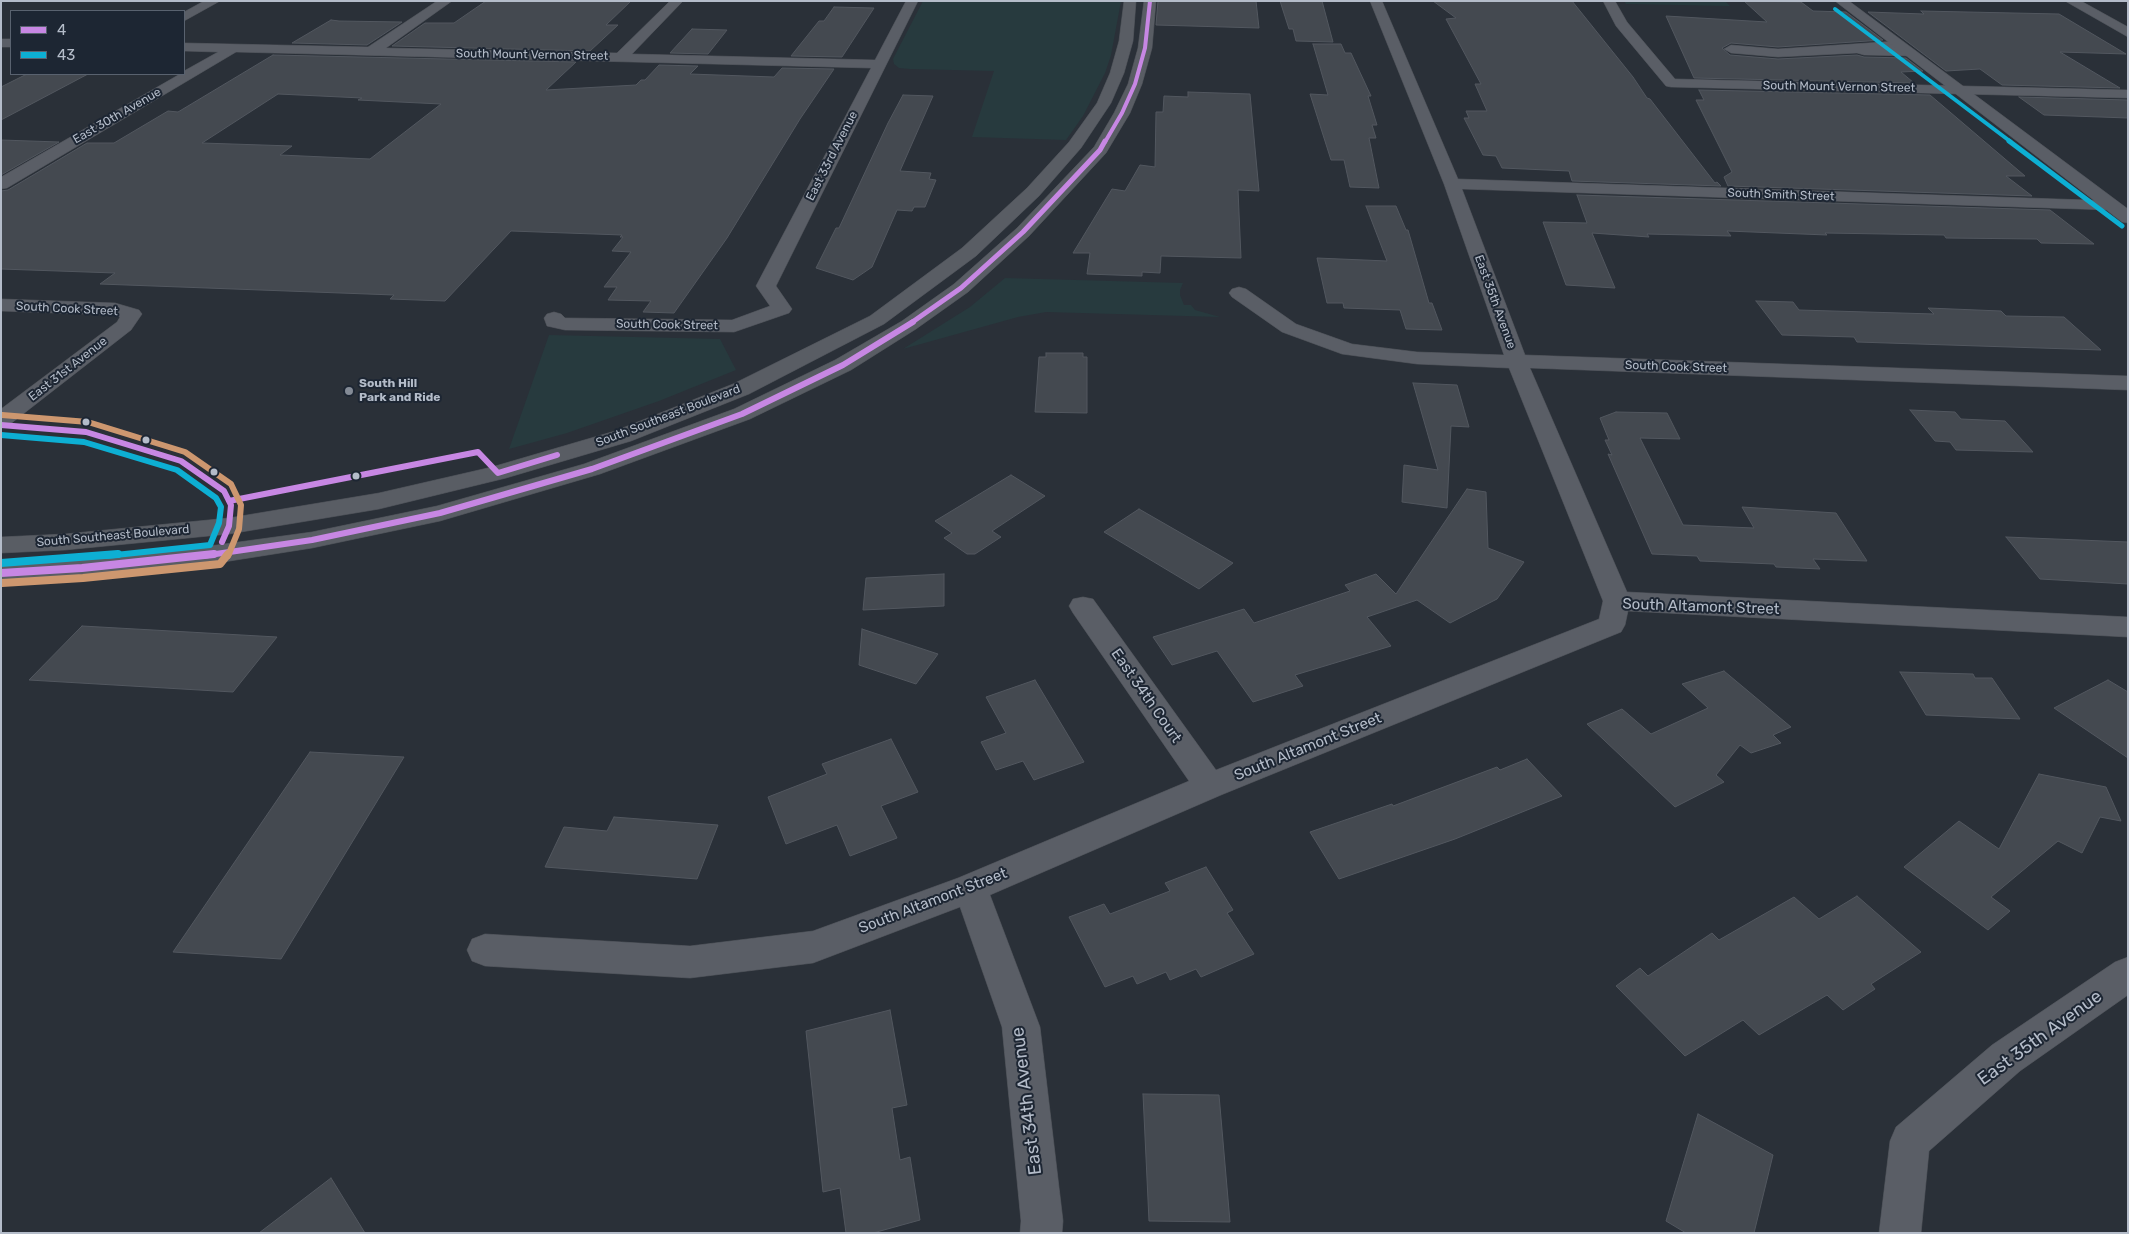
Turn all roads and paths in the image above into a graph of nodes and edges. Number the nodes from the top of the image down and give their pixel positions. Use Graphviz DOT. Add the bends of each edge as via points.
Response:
graph roads {
  1 [pos="214,1"];
  2 [pos="446,1"];
  3 [pos="677,1"];
  4 [pos="912,1"];
  5 [pos="1130,1"];
  6 [pos="1150,1"];
  7 [pos="1376,1"];
  8 [pos="1609,1"];
  9 [pos="1841,1"];
  10 [pos="2071,1"];
  11 [pos="185,16"];
  12 [pos="2128,33"];
  13 [pos="1898,45"];
  14 [pos="185,47"];
  15 [pos="234,48"];
  16 [pos="1731,48"];
  17 [pos="1858,49"];
  18 [pos="372,51"];
  19 [pos="1909,53"];
  20 [pos="621,58"];
  21 [pos="880,64"];
  22 [pos="1957,90"];
  23 [pos="2128,94"];
  24 [pos="1,184"];
  25 [pos="1452,184"];
  26 [pos="2111,205"];
  27 [pos="2128,218"];
  28 [pos="1239,293"];
  29 [pos="1,305"];
  30 [pos="782,309"];
  31 [pos="132,314"];
  32 [pos="554,318"];
  33 [pos="1517,362"];
  34 [pos="2128,383"];
  35 [pos="1,420"];
  36 [pos="1,544"];
  37 [pos="1,573"];
  38 [pos="1617,601"];
  39 [pos="1083,606"];
  40 [pos="2128,627"];
  41 [pos="1210,786"];
  42 [pos="970,888"];
  43 [pos="484,950"];
  44 [pos="2128,974"];
  45 [pos="1041,1233"];
  46 [pos="1900,1233"];
  1 -- 11 [label="street"];
  2 -- 18 [label="street"];
  3 -- 20 [label="street"];
  4 -- 21 [label="street, East 33rd Avenue"];
  5 -- 36 [label="main road, South Southeast Boulevard" via="1126,42 1104,103 1075,145 1033,192 969,252 877,320 741,388 623,436 498,473 379,501 229,526 65,542"];
  6 -- 37 [label="main road, South Southeast Boulevard" via="1145,48 1135,84 1100,150 1023,232 961,288 909,325 843,365 742,414 592,469 440,513 312,540 226,552 82,568"];
  7 -- 25 [label="street, East 35th Avenue"];
  8 -- 22 [label="street, South Mount Vernon Street" via="1621,23 1671,83"];
  9 -- 13 [label="street"];
  10 -- 12 [label="street"];
  13 -- 17 [label="street"];
  13 -- 19 [label="street"];
  14 -- 15 [label="street, South Mount Vernon Street"];
  15 -- 18 [label="street, South Mount Vernon Street"];
  15 -- 24 [label="street, East 30th Avenue"];
  16 -- 17 [label="street" via="1778,53"];
  17 -- 19 [label="street"];
  18 -- 20 [label="street, South Mount Vernon Street"];
  19 -- 22 [label="street"];
  20 -- 21 [label="street, South Mount Vernon Street"];
  21 -- 30 [label="street, East 33rd Avenue" via="766,286"];
  22 -- 23 [label="street, South Mount Vernon Street"];
  22 -- 26 [label="street"];
  25 -- 26 [label="street, South Smith Street"];
  25 -- 33 [label="street, East 35th Avenue"];
  26 -- 27 [label="street"];
  28 -- 33 [label="street, South Cook Street" via="1290,328 1349,350 1417,358"];
  29 -- 31 [label="street, South Cook Street" via="115,308"];
  30 -- 32 [label="street, South Cook Street" via="734,326 565,324 554,322"];
  31 -- 35 [label="street, East 31st Avenue" via="124,326"];
  33 -- 34 [label="street, South Cook Street"];
  33 -- 38 [label="street, East 35th Avenue"];
  38 -- 40 [label="street, South Altamont Street"];
  38 -- 41 [label="street, South Altamont Street" via="1611,625"];
  39 -- 41 [label="street, East 34th Court"];
  41 -- 42 [label="street, South Altamont Street"];
  42 -- 43 [label="street, South Altamont Street" via="813,948 690,962"];
  42 -- 45 [label="street, East 34th Avenue" via="1020,1027"];
  44 -- 46 [label="street, East 35th Avenue" via="2006,1058 1910,1141"];
}
